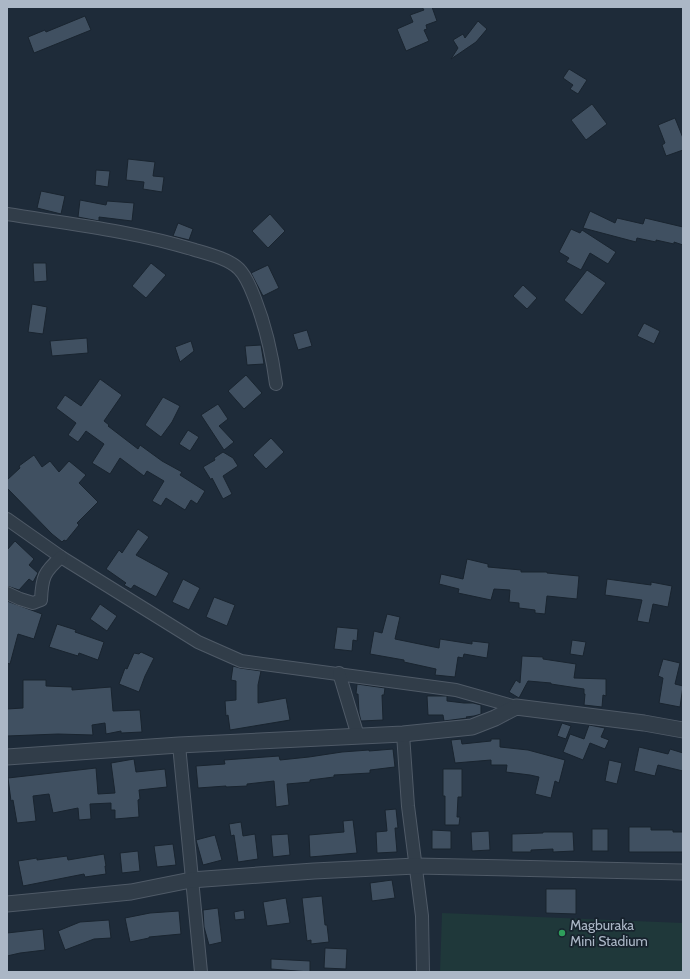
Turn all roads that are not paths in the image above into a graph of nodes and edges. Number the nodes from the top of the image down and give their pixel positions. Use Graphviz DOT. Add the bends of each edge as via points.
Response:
graph roads {
  1 [pos="7,214"];
  2 [pos="276,384"];
  3 [pos="7,519"];
  4 [pos="61,557"];
  5 [pos="7,593"];
  6 [pos="339,673"];
  7 [pos="516,707"];
  8 [pos="683,730"];
  9 [pos="403,734"];
  10 [pos="358,736"];
  11 [pos="179,745"];
  12 [pos="7,757"];
  13 [pos="416,866"];
  14 [pos="683,872"];
  15 [pos="191,880"];
  16 [pos="7,904"];
  17 [pos="200,972"];
  18 [pos="424,972"];
  1 -- 2 [label="street" via="151,237 220,258 239,269 250,285 263,320"];
  3 -- 4 [label="street"];
  4 -- 5 [label="street" via="48,569 42,583 40,600 33,603"];
  4 -- 6 [label="street" via="198,642 241,661"];
  6 -- 7 [label="street" via="456,690"];
  6 -- 10 [label="street"];
  7 -- 8 [label="street"];
  7 -- 9 [label="street" via="472,727"];
  9 -- 10 [label="street"];
  9 -- 13 [label="street" via="408,806"];
  10 -- 11 [label="street"];
  11 -- 12 [label="street"];
  11 -- 15 [label="street"];
  13 -- 14 [label="street"];
  13 -- 15 [label="street"];
  13 -- 18 [label="street" via="422,916"];
  15 -- 16 [label="street" via="131,892"];
  15 -- 17 [label="street"];
}
